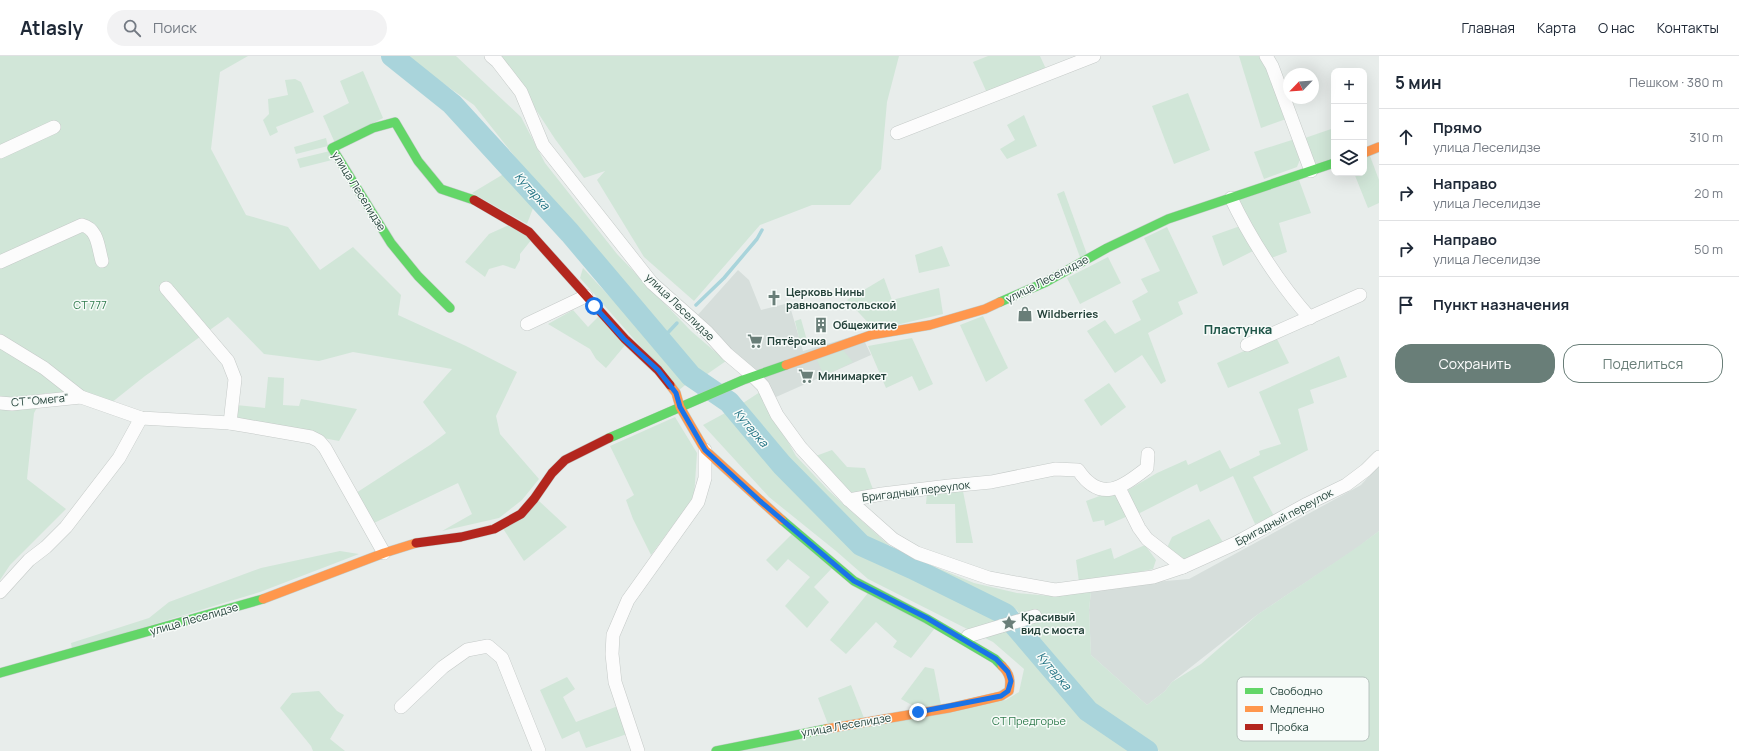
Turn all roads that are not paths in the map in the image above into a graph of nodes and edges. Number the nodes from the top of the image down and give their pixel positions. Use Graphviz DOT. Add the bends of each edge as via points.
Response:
graph roads {
  1 [pos="491,56"];
  2 [pos="1094,56"];
  3 [pos="1266,56"];
  4 [pos="54,127"];
  5 [pos="897,133"];
  6 [pos="1379,148"];
  7 [pos="0,152"];
  8 [pos="1367,152"];
  9 [pos="1331,164"];
  10 [pos="1311,171"];
  11 [pos="1231,198"];
  12 [pos="102,261"];
  13 [pos="0,262"];
  14 [pos="166,288"];
  15 [pos="1360,295"];
  16 [pos="586,296"];
  17 [pos="450,308"];
  18 [pos="1310,318"];
  19 [pos="528,324"];
  20 [pos="0,341"];
  21 [pos="1247,345"];
  22 [pos="748,378"];
  23 [pos="81,397"];
  24 [pos="0,403"];
  25 [pos="680,407"];
  26 [pos="141,418"];
  27 [pos="230,423"];
  28 [pos="705,450"];
  29 [pos="1148,454"];
  30 [pos="1379,457"];
  31 [pos="1119,488"];
  32 [pos="849,500"];
  33 [pos="384,553"];
  34 [pos="1183,567"];
  35 [pos="0,592"];
  36 [pos="1035,616"];
  37 [pos="968,636"];
  38 [pos="0,673"];
  39 [pos="401,707"];
  40 [pos="538,751"];
  41 [pos="638,751"];
  42 [pos="716,751"];
  1 -- 22 [label="street, улица Леселидзе" via="521,92 543,145 652,283 707,332"];
  2 -- 5 [label="street"];
  3 -- 10 [label="street"];
  4 -- 7 [label="street"];
  6 -- 8 [label="street"];
  9 -- 10 [label="street, улица Леселидзе"];
  10 -- 11 [label="street, улица Леселидзе"];
  11 -- 18 [label="street" via="1245,227"];
  11 -- 22 [label="street, улица Леселидзе" via="1168,219 1107,248 1046,282 985,309 930,325 871,335"];
  12 -- 13 [label="street" via="95,234 88,226 82,225"];
  14 -- 27 [label="street" via="228,361 235,380"];
  15 -- 18 [label="street"];
  16 -- 17 [label="street, улица Леселидзе" via="529,232 476,201 441,189 418,161 395,122 373,128 332,148 391,243 418,276"];
  16 -- 19 [label="street"];
  16 -- 25 [label="street, улица Леселидзе" via="624,339 658,370 676,393"];
  18 -- 21 [label="street"];
  20 -- 23 [label="street" via="44,368"];
  22 -- 25 [label="street, улица Леселидзе"];
  22 -- 32 [label="street, улица Леселидзе" via="763,386 800,448"];
  23 -- 24 [label="street, СТ \"Омега\""];
  23 -- 26 [label="street"];
  25 -- 28 [label="street, улица Леселидзе"];
  25 -- 33 [label="street, улица Леселидзе" via="565,460 521,514 494,529 461,537 421,542"];
  26 -- 27 [label="street"];
  26 -- 35 [label="street" via="119,458 66,527 29,560"];
  27 -- 33 [label="street" via="311,437 319,441"];
  28 -- 41 [label="street" via="705,478 698,502 628,600 613,635 615,682"];
  28 -- 42 [label="street, улица Леселидзе" via="854,581 927,618 996,659 1008,672 1011,681 1008,691 1001,696"];
  29 -- 31 [label="street" via="1147,468"];
  30 -- 34 [label="street, Бригадный переулок" via="1346,485 1236,543"];
  31 -- 32 [label="street, Бригадный переулок" via="1099,488 1090,484 1078,470 1054,469 991,482"];
  31 -- 34 [label="street" via="1147,539"];
  32 -- 34 [label="street, Бригадный переулок" via="893,539 916,553 989,578 1055,590 1153,577"];
  33 -- 38 [label="street, улица Леселидзе" via="262,599"];
  36 -- 37 [label="street"];
  39 -- 40 [label="street" via="443,667 467,650 488,646 502,658"];
}
